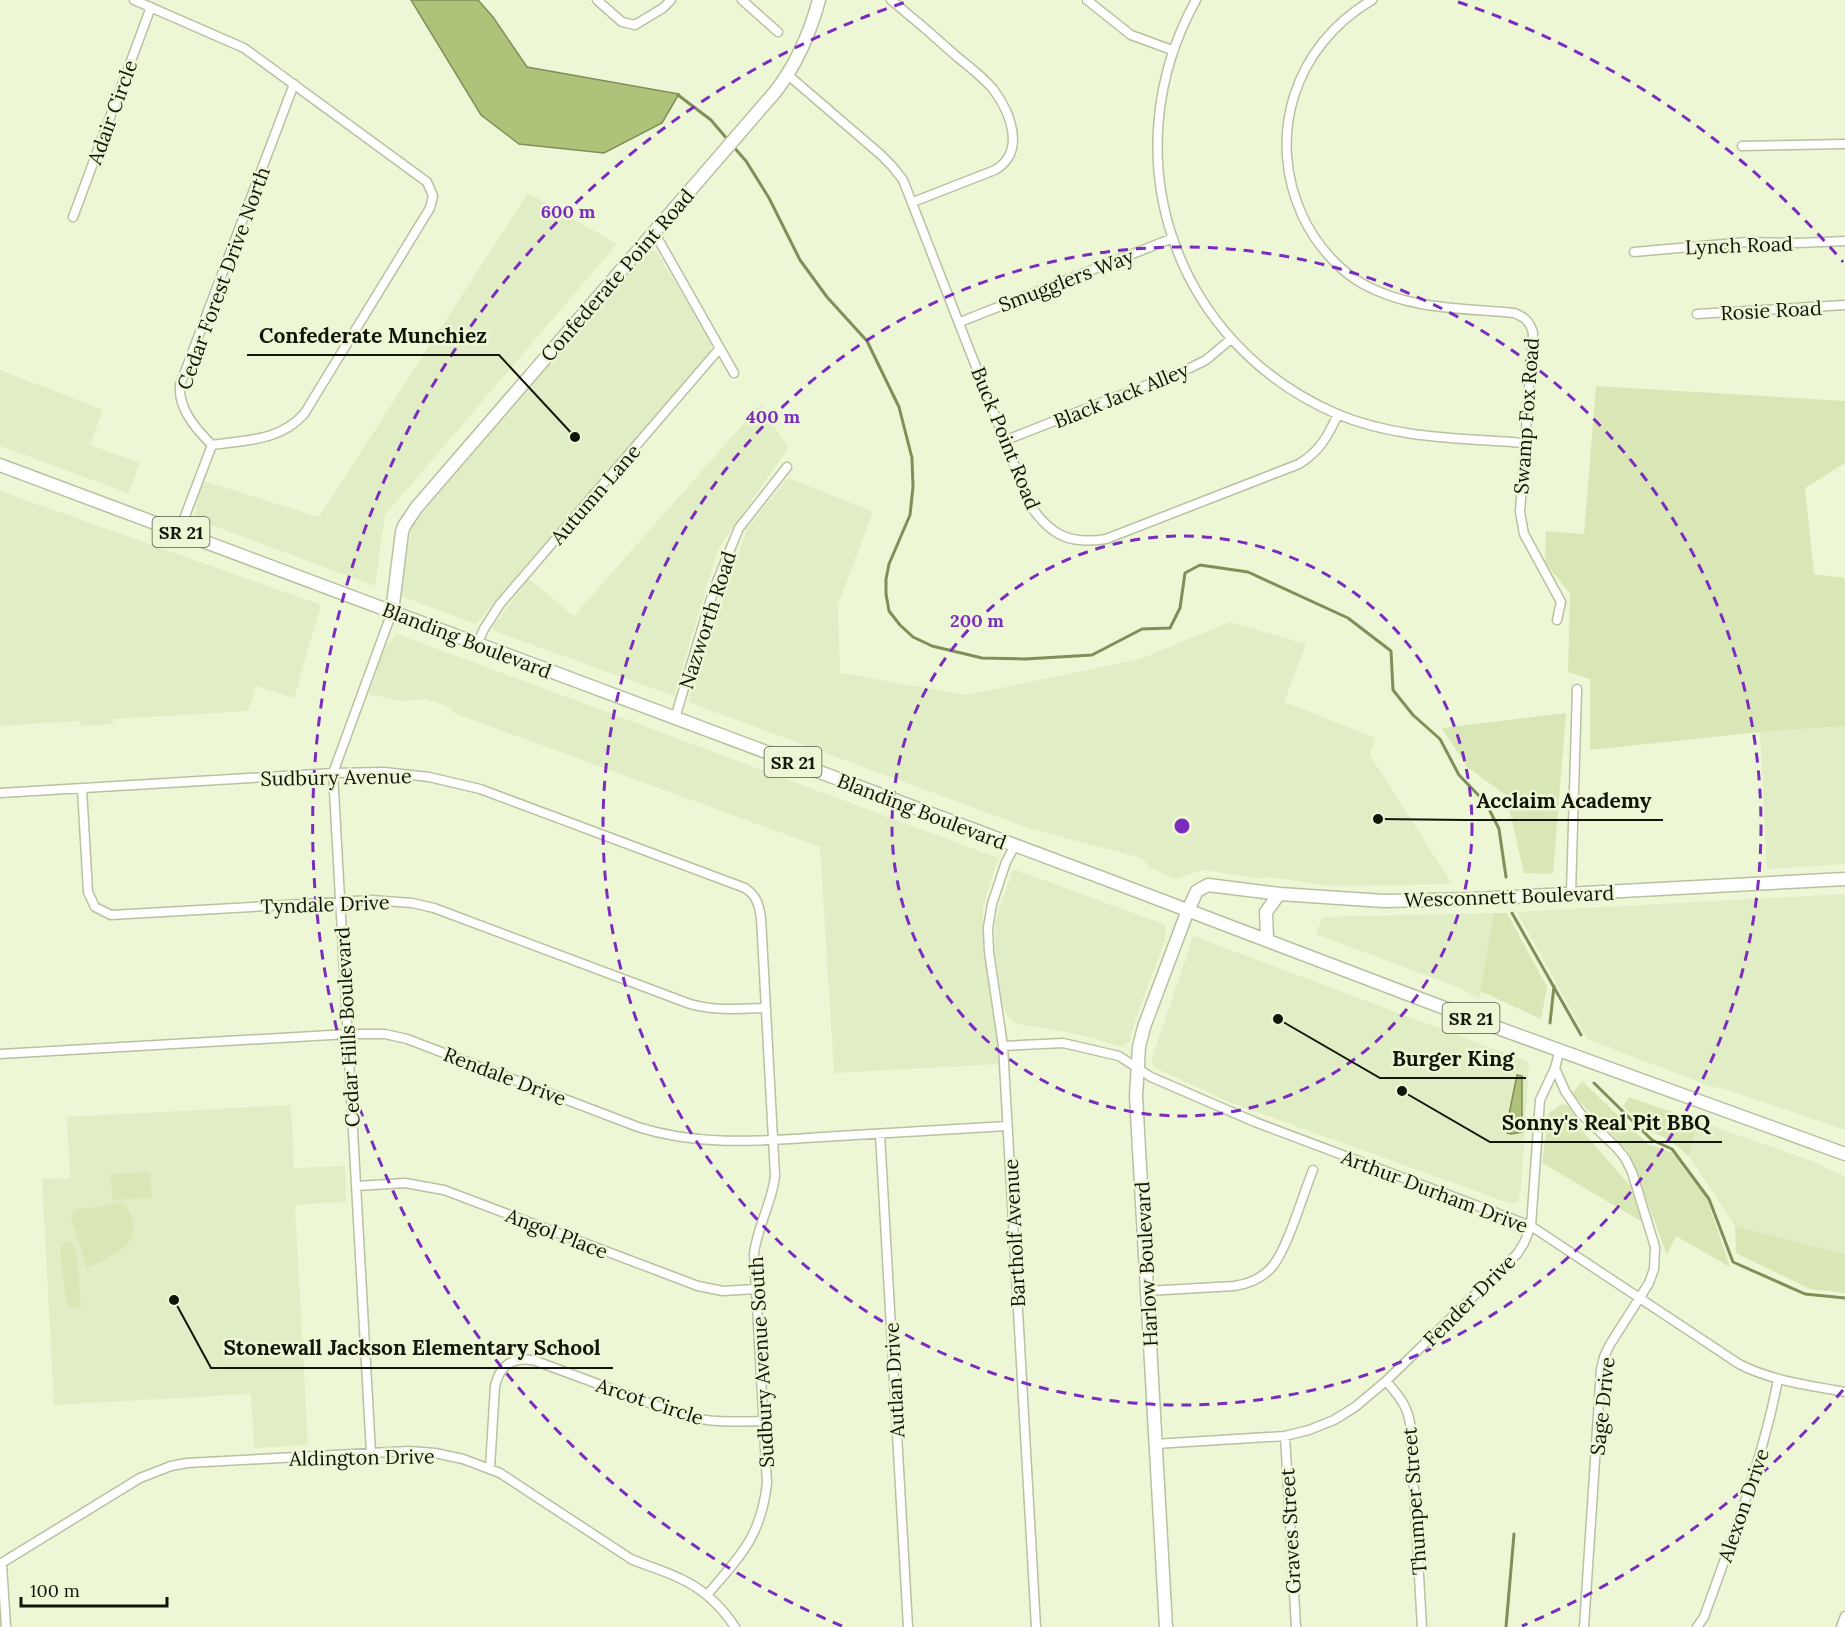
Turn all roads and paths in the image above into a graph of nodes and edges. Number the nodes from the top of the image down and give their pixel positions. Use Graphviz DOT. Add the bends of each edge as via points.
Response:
graph roads {
  1 [pos="134,0"];
  2 [pos="597,0"];
  3 [pos="671,0"];
  4 [pos="741,0"];
  5 [pos="819,0"];
  6 [pos="891,0"];
  7 [pos="1088,0"];
  8 [pos="1196,0"];
  9 [pos="1372,0"];
  10 [pos="151,7"];
  11 [pos="778,32"];
  12 [pos="1172,50"];
  13 [pos="788,75"];
  14 [pos="294,84"];
  15 [pos="1845,144"];
  16 [pos="1742,146"];
  17 [pos="912,202"];
  18 [pos="73,217"];
  19 [pos="654,232"];
  20 [pos="1173,238"];
  21 [pos="1845,241"];
  22 [pos="1634,252"];
  23 [pos="1845,305"];
  24 [pos="1697,314"];
  25 [pos="960,322"];
  26 [pos="1231,339"];
  27 [pos="720,348"];
  28 [pos="734,373"];
  29 [pos="1338,414"];
  30 [pos="1006,441"];
  31 [pos="1524,443"];
  32 [pos="212,445"];
  33 [pos="0,465"];
  34 [pos="787,467"];
  35 [pos="179,532"];
  36 [pos="392,612"];
  37 [pos="1557,620"];
  38 [pos="477,644"];
  39 [pos="1577,689"];
  40 [pos="675,718"];
  41 [pos="333,773"];
  42 [pos="82,789"];
  43 [pos="0,793"];
  44 [pos="1015,845"];
  45 [pos="1845,879"];
  46 [pos="1571,893"];
  47 [pos="1278,894"];
  48 [pos="757,899"];
  49 [pos="340,902"];
  50 [pos="1188,910"];
  51 [pos="1267,940"];
  52 [pos="766,1008"];
  53 [pos="348,1034"];
  54 [pos="1003,1046"];
  55 [pos="1560,1049"];
  56 [pos="0,1054"];
  57 [pos="1137,1068"];
  58 [pos="1555,1068"];
  59 [pos="1007,1126"];
  60 [pos="879,1134"];
  61 [pos="774,1140"];
  62 [pos="1845,1154"];
  63 [pos="1312,1170"];
  64 [pos="357,1186"];
  65 [pos="1531,1226"];
  66 [pos="756,1289"];
  67 [pos="1147,1291"];
  68 [pos="1640,1298"];
  69 [pos="1778,1380"];
  70 [pos="1386,1381"];
  71 [pos="1845,1392"];
  72 [pos="764,1421"];
  73 [pos="1285,1436"];
  74 [pos="1155,1444"];
  75 [pos="371,1453"];
  76 [pos="490,1468"];
  77 [pos="1,1564"];
  78 [pos="706,1595"];
  79 [pos="1845,1616"];
  80 [pos="6,1627"];
  81 [pos="735,1627"];
  82 [pos="908,1627"];
  83 [pos="1036,1627"];
  84 [pos="1166,1627"];
  85 [pos="1296,1627"];
  86 [pos="1422,1627"];
  87 [pos="1584,1627"];
  88 [pos="1697,1627"];
  89 [pos="1841,1627"];
  1 -- 10 [label="street"];
  2 -- 3 [label="street" via="622,22 635,26"];
  4 -- 11 [label="street"];
  5 -- 13 [label="street, Confederate Point Road" via="810,30"];
  6 -- 17 [label="street" via="985,80 1005,109 1012,130 1011,155 1004,165"];
  7 -- 12 [label="street" via="1131,35"];
  8 -- 12 [label="street"];
  9 -- 31 [label="street, Swamp Fox Road" via="1332,31 1302,74 1287,119 1291,187 1308,228 1321,247 1361,283 1404,302 1514,313 1530,323 1533,333"];
  10 -- 14 [label="street" via="244,48"];
  10 -- 18 [label="street, Adair Circle"];
  12 -- 20 [label="street" via="1159,107 1157,160"];
  13 -- 17 [label="street, Buck Point Road" via="892,166"];
  13 -- 19 [label="street, Confederate Point Road"];
  14 -- 32 [label="street, Cedar Forest Drive North" via="180,385 185,411"];
  14 -- 32 [label="street" via="427,182 433,196 430,208 304,414 295,424 271,437"];
  15 -- 16 [label="street"];
  17 -- 25 [label="street, Buck Point Road"];
  19 -- 27 [label="street"];
  19 -- 36 [label="street, Confederate Point Road" via="416,507 402,532"];
  20 -- 25 [label="street, Smugglers Way"];
  20 -- 26 [label="street" via="1194,287"];
  21 -- 22 [label="street, Lynch Road" via="1738,243"];
  23 -- 24 [label="street, Rosie Road"];
  25 -- 30 [label="street, Buck Point Road"];
  26 -- 29 [label="street" via="1286,387"];
  26 -- 30 [label="street, Black Jack Alley" via="1190,368"];
  27 -- 28 [label="street"];
  27 -- 38 [label="street, Autumn Lane" via="500,604"];
  29 -- 30 [label="street, Buck Point Road" via="1327,438 1311,457 1299,464 1092,542 1062,537 1038,517"];
  29 -- 31 [label="street" via="1409,434"];
  31 -- 37 [label="street, Swamp Fox Road" via="1520,512 1524,534 1561,602"];
  32 -- 35 [label="street"];
  33 -- 35 [label="street, Blanding Boulevard / SR 21"];
  34 -- 40 [label="street, Nazworth Road" via="740,528 714,589"];
  35 -- 36 [label="street, Blanding Boulevard / SR 21"];
  36 -- 38 [label="street, Blanding Boulevard / SR 21"];
  36 -- 41 [label="street, Cedar Hills Boulevard"];
  38 -- 40 [label="street, Blanding Boulevard / SR 21"];
  39 -- 46 [label="street"];
  40 -- 44 [label="street, Blanding Boulevard / SR 21"];
  41 -- 42 [label="street, Sudbury Avenue"];
  41 -- 48 [label="street, Sudbury Avenue" via="405,773 480,789 745,888"];
  41 -- 49 [label="street, Cedar Hills Boulevard"];
  42 -- 43 [label="street, Sudbury Avenue"];
  42 -- 49 [label="street, Tyndale Drive" via="88,892 102,912 111,915"];
  44 -- 50 [label="street, Blanding Boulevard / SR 21"];
  44 -- 54 [label="street, Bartholf Avenue" via="992,904 988,928"];
  45 -- 46 [label="street, Wesconnett Boulevard"];
  46 -- 47 [label="street, Wesconnett Boulevard" via="1384,901"];
  47 -- 50 [label="street, Wesconnett Boulevard" via="1208,885 1197,891"];
  47 -- 51 [label="street" via="1266,912"];
  48 -- 52 [label="street, Sudbury Avenue South"];
  49 -- 52 [label="street, Tyndale Drive" via="391,901 434,908 690,1004 727,1010"];
  49 -- 53 [label="street, Cedar Hills Boulevard"];
  50 -- 51 [label="street, Blanding Boulevard / SR 21"];
  50 -- 57 [label="street, Harlow Boulevard" via="1144,1027"];
  51 -- 55 [label="street, Blanding Boulevard / SR 21"];
  52 -- 61 [label="street, Sudbury Avenue South"];
  53 -- 56 [label="street, Rendale Drive"];
  53 -- 61 [label="street, Rendale Drive" via="385,1034 407,1039 660,1134 715,1142"];
  53 -- 64 [label="street, Cedar Hills Boulevard"];
  54 -- 57 [label="street, Arthur Durham Drive" via="1078,1045 1119,1056"];
  54 -- 59 [label="street, Bartholf Avenue"];
  55 -- 58 [label="street"];
  55 -- 62 [label="street, Blanding Boulevard / SR 21"];
  57 -- 65 [label="street, Arthur Durham Drive" via="1255,1122"];
  57 -- 67 [label="street, Harlow Boulevard"];
  58 -- 65 [label="street, Fender Drive" via="1539,1100"];
  58 -- 68 [label="street, Sage Drive" via="1580,1113 1616,1146 1632,1172 1655,1247 1654,1269"];
  59 -- 60 [label="street, Rendale Drive"];
  59 -- 83 [label="street, Bartholf Avenue"];
  60 -- 61 [label="street, Rendale Drive"];
  60 -- 82 [label="street, Autlan Drive"];
  61 -- 66 [label="street, Sudbury Avenue South" via="773,1191 754,1254"];
  63 -- 67 [label="street" via="1278,1258 1261,1277 1234,1286"];
  64 -- 66 [label="street, Angol Place" via="405,1183 444,1190 698,1286 723,1291"];
  64 -- 75 [label="street, Cedar Hills Boulevard"];
  65 -- 68 [label="street, Arthur Durham Drive"];
  65 -- 70 [label="street, Fender Drive" via="1517,1254"];
  66 -- 72 [label="street, Sudbury Avenue South"];
  67 -- 74 [label="street, Harlow Boulevard"];
  68 -- 69 [label="street, Arthur Durham Drive" via="1739,1364"];
  68 -- 87 [label="street, Sage Drive" via="1609,1346 1601,1370"];
  69 -- 71 [label="street, Arthur Durham Drive"];
  69 -- 88 [label="street, Alexon Drive" via="1759,1460 1704,1617"];
  70 -- 73 [label="street, Fender Drive" via="1334,1420"];
  70 -- 86 [label="street, Thumper Street" via="1408,1410 1410,1423"];
  72 -- 76 [label="street, Arcot Circle" via="702,1421 533,1360 513,1360 504,1365 495,1386"];
  72 -- 78 [label="street, Sudbury Avenue South" via="765,1505 744,1551"];
  73 -- 74 [label="street, Fender Drive"];
  73 -- 85 [label="street, Graves Street"];
  74 -- 84 [label="street, Harlow Boulevard"];
  75 -- 76 [label="street, Aldington Drive" via="435,1453"];
  75 -- 77 [label="street, Aldington Drive" via="171,1467 131,1484"];
  76 -- 78 [label="street, Aldington Drive" via="631,1559 679,1577"];
  77 -- 80 [label="street"];
  78 -- 81 [label="street, Aldington Drive"];
  79 -- 89 [label="street"];
}
